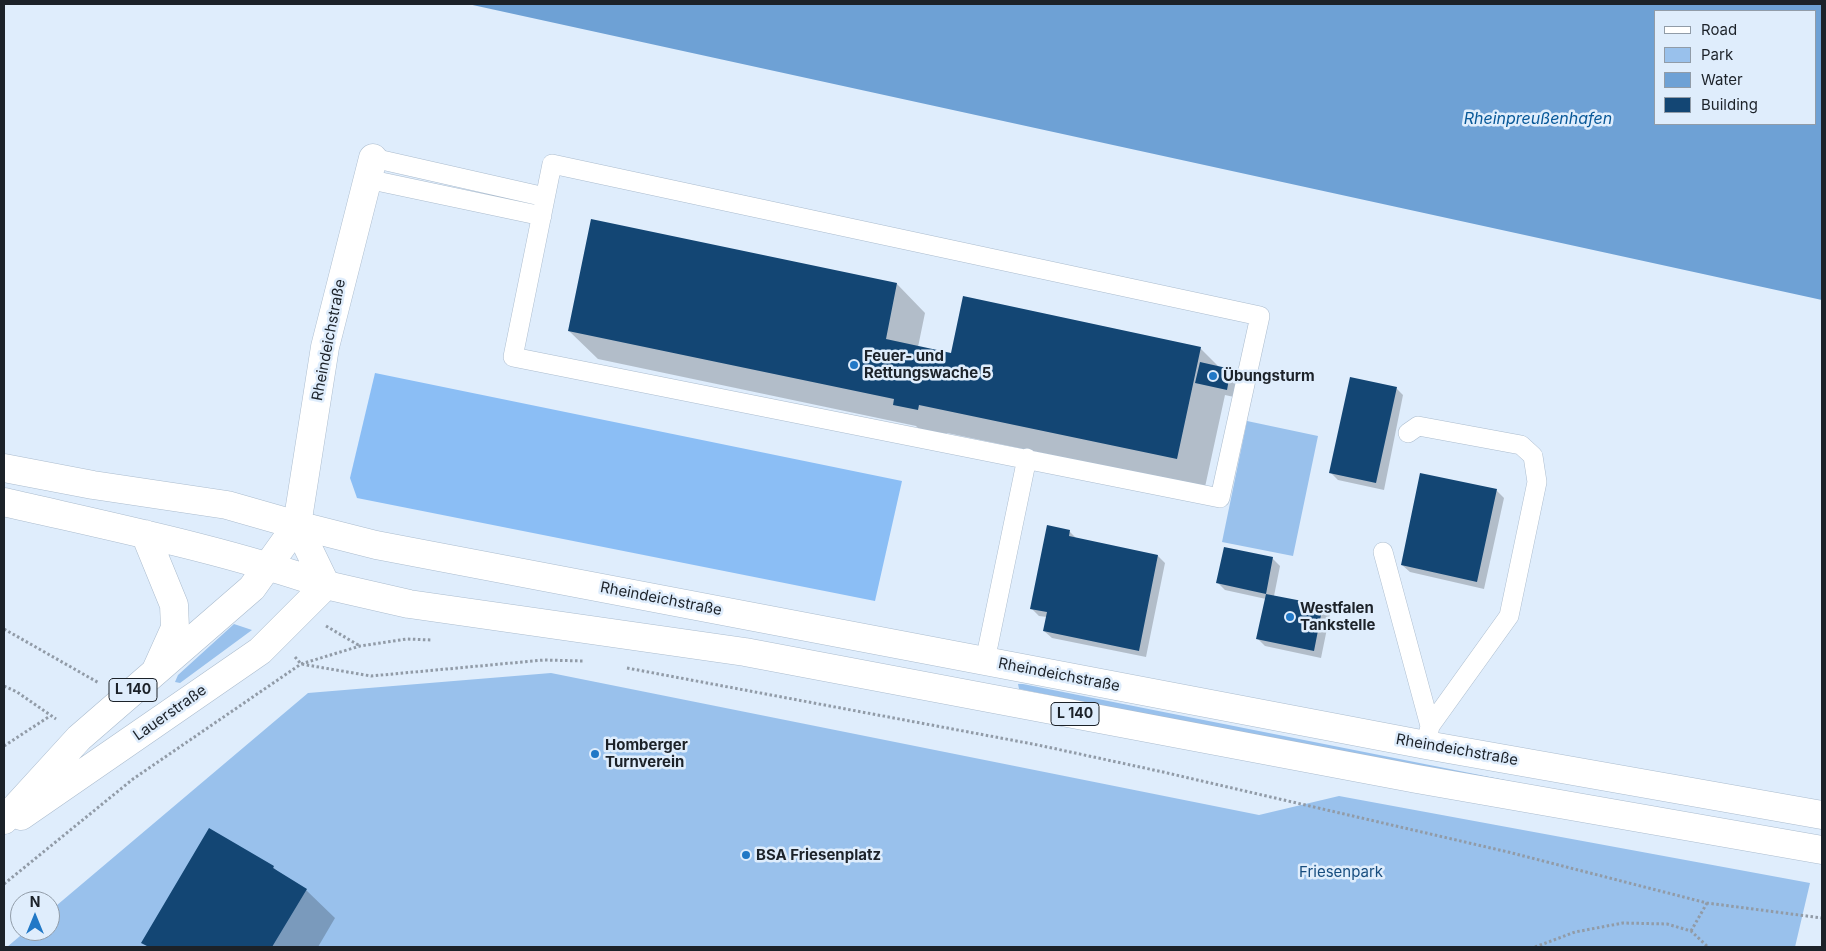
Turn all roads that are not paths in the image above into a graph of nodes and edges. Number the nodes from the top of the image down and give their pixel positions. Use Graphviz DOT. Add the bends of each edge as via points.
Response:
graph roads {
  1 [pos="370,168"];
  2 [pos="546,198"];
  3 [pos="542,216"];
  4 [pos="1408,433"];
  5 [pos="1027,458"];
  6 [pos="4,468"];
  7 [pos="4,502"];
  8 [pos="297,525"];
  9 [pos="145,534"];
  10 [pos="1384,552"];
  11 [pos="267,565"];
  12 [pos="326,585"];
  13 [pos="986,661"];
  14 [pos="157,668"];
  15 [pos="1428,736"];
  16 [pos="1822,815"];
  17 [pos="4,820"];
  18 [pos="4,828"];
  19 [pos="1822,850"];
  1 -- 2 [label="lane"];
  1 -- 3 [label="lane"];
  1 -- 8 [label="main road, Rheindeichstraße" via="325,347"];
  2 -- 3 [label="lane"];
  2 -- 5 [label="lane" via="552,164 1260,316 1220,498"];
  3 -- 5 [label="lane" via="513,357"];
  4 -- 15 [label="lane" via="1418,426 1521,445 1533,456 1537,482 1509,616"];
  5 -- 13 [label="lane"];
  6 -- 8 [label="main road, Rheindeichstraße" via="93,486 227,506"];
  7 -- 9 [label="main road"];
  8 -- 11 [label="main road, Rheindeichstraße / L 140"];
  8 -- 12 [label="main road"];
  8 -- 13 [label="main road, Rheindeichstraße / L 140" via="376,546"];
  9 -- 11 [label="main road"];
  9 -- 14 [label="main road, L 140" via="174,605 175,628"];
  10 -- 15 [label="lane"];
  11 -- 12 [label="main road, L 140"];
  11 -- 14 [label="main road, L 140" via="252,588"];
  12 -- 18 [label="main road, Lauerstraße / L 140" via="260,650"];
  12 -- 19 [label="main road, L 140" via="409,604 745,652 1407,777"];
  13 -- 15 [label="main road, Rheindeichstraße / L 140"];
  14 -- 17 [label="main road, L 140" via="79,738"];
  15 -- 16 [label="main road, Rheindeichstraße / L 140"];
}
